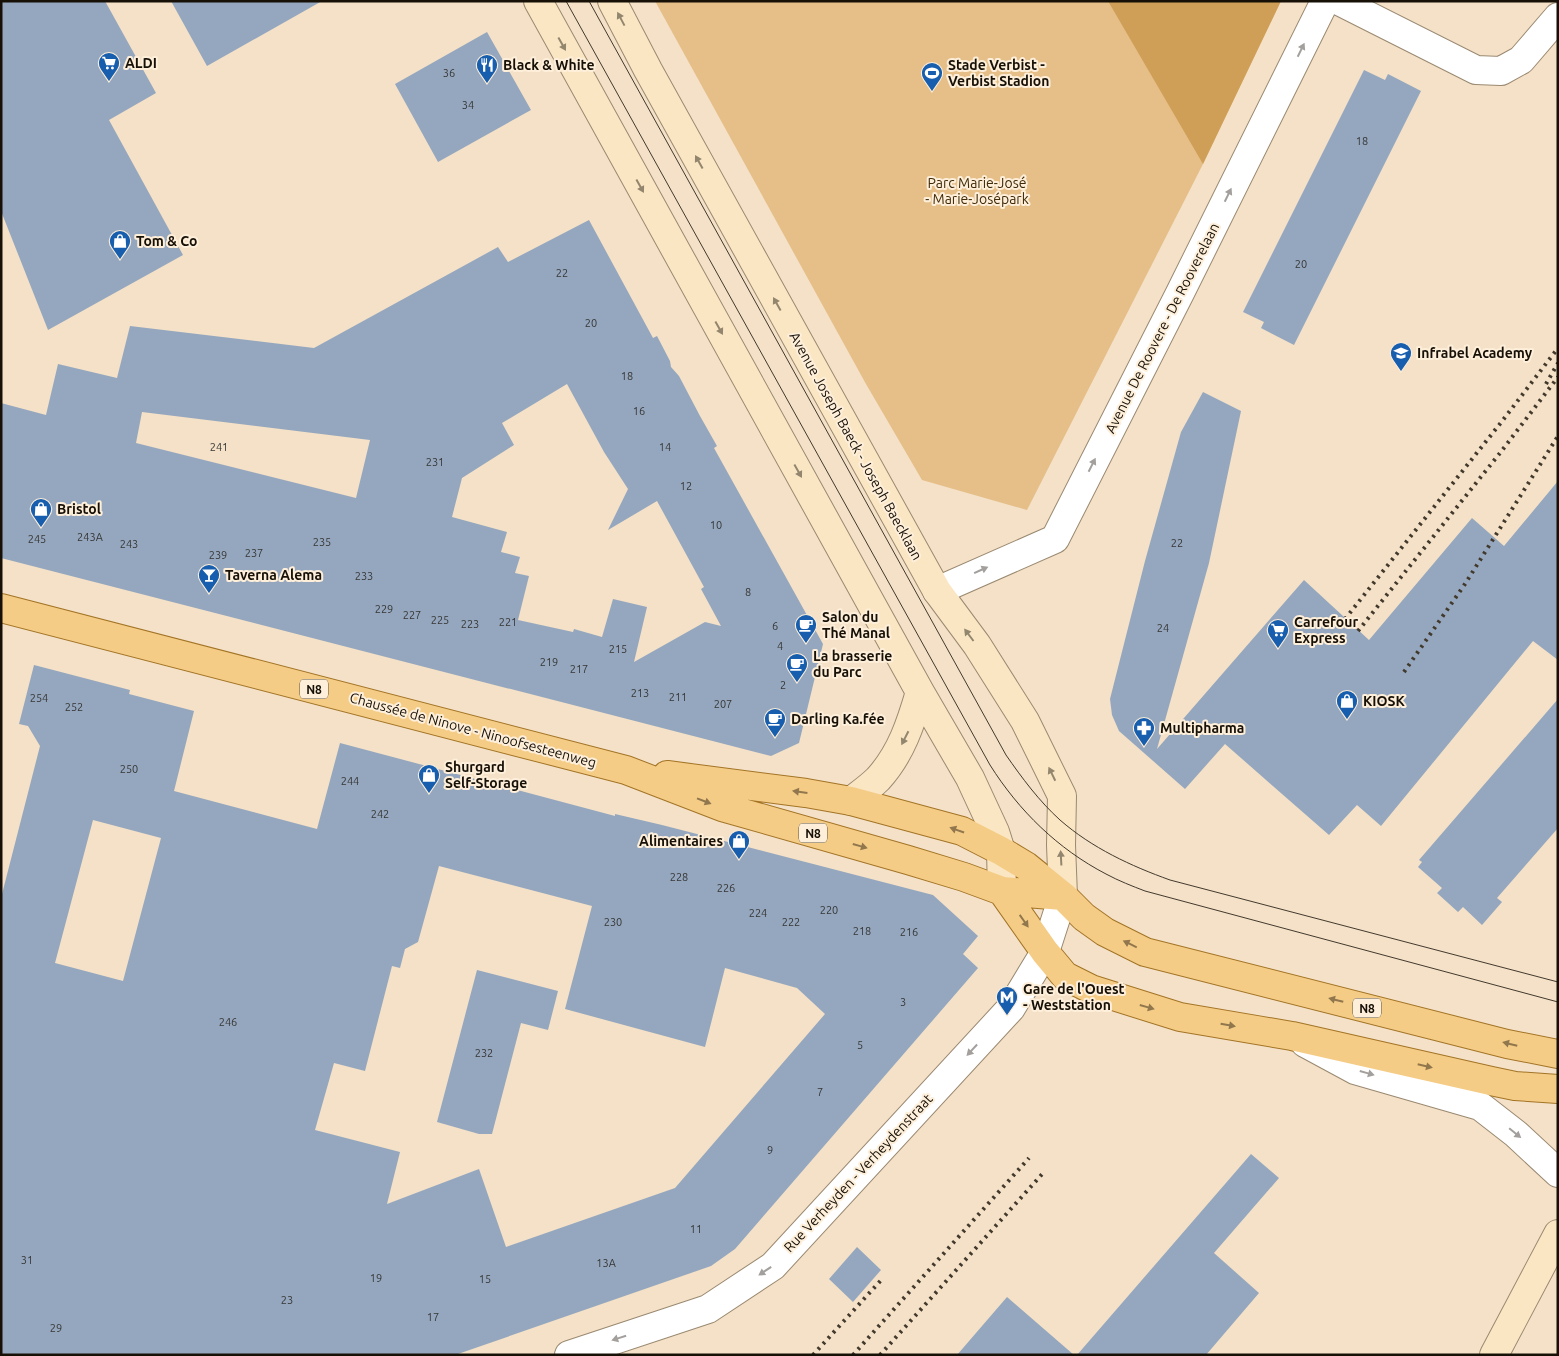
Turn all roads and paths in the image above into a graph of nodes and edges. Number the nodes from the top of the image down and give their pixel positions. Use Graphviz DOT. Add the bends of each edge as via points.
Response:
graph roads {
  1 [pos="538,1"];
  2 [pos="612,1"];
  3 [pos="1325,1"];
  4 [pos="1339,1"];
  5 [pos="1558,17"];
  6 [pos="937,591"];
  7 [pos="1,608"];
  8 [pos="920,692"];
  9 [pos="626,770"];
  10 [pos="851,801"];
  11 [pos="1001,851"];
  12 [pos="1002,891"];
  13 [pos="1063,896"];
  14 [pos="1044,952"];
  15 [pos="1292,1036"];
  16 [pos="1558,1054"];
  17 [pos="1558,1089"];
  18 [pos="1558,1173"];
  19 [pos="1558,1234"];
  20 [pos="569,1355"];
  21 [pos="1494,1355"];
  1 -- 8 [label="street, one-way"];
  6 -- 2 [label="street, Avenue Joseph Baeck - Joseph Baecklaan, one-way"];
  6 -- 3 [label="street, Avenue De Roovere - De Rooverelaan, one-way" via="1055,539"];
  4 -- 5 [label="street" via="1476,70 1501,71 1521,60"];
  13 -- 6 [label="street, Avenue Joseph Baeck - Joseph Baecklaan, one-way" via="1062,796 1025,721 977,645"];
  7 -- 9 [label="main road, Chaussée de Ninove - Ninoofsesteenweg / N8"];
  8 -- 10 [label="street, one-way" via="910,726 895,756 877,779"];
  8 -- 11 [label="street" via="970,778"];
  10 -- 9 [label="main road, Chaussée de Ninove - Ninoofsesteenweg / N8, one-way"];
  9 -- 12 [label="main road, Chaussée de Ninove - Ninoofsesteenweg / N8, one-way" via="722,808 915,862"];
  11 -- 10 [label="main road, Chaussée de Ninove - Ninoofsesteenweg / N8, one-way" via="962,831"];
  11 -- 12 [label="street"];
  11 -- 13 [label="main road, Chaussée de Ninove - Ninoofsesteenweg / N8" via="1026,866"];
  12 -- 13 [label="main road, Chaussée de Ninove - Ninoofsesteenweg / N8"];
  12 -- 14 [label="main road, one-way"];
  13 -- 14 [label="street, Rue Verheyden - Verheydenstraat"];
  16 -- 13 [label="main road, Chaussée de Ninove - Ninoofsesteenweg / N8, one-way" via="1507,1044 1145,952 1105,932"];
  14 -- 15 [label="main road, one-way" via="1065,976 1114,997 1180,1017"];
  14 -- 20 [label="street, Rue Verheyden - Verheydenstraat, one-way" via="1010,1008 773,1266 708,1309"];
  15 -- 17 [label="main road, one-way" via="1515,1086"];
  15 -- 18 [label="street, one-way" via="1355,1070 1480,1106"];
  19 -- 21 [label="street"];
}
